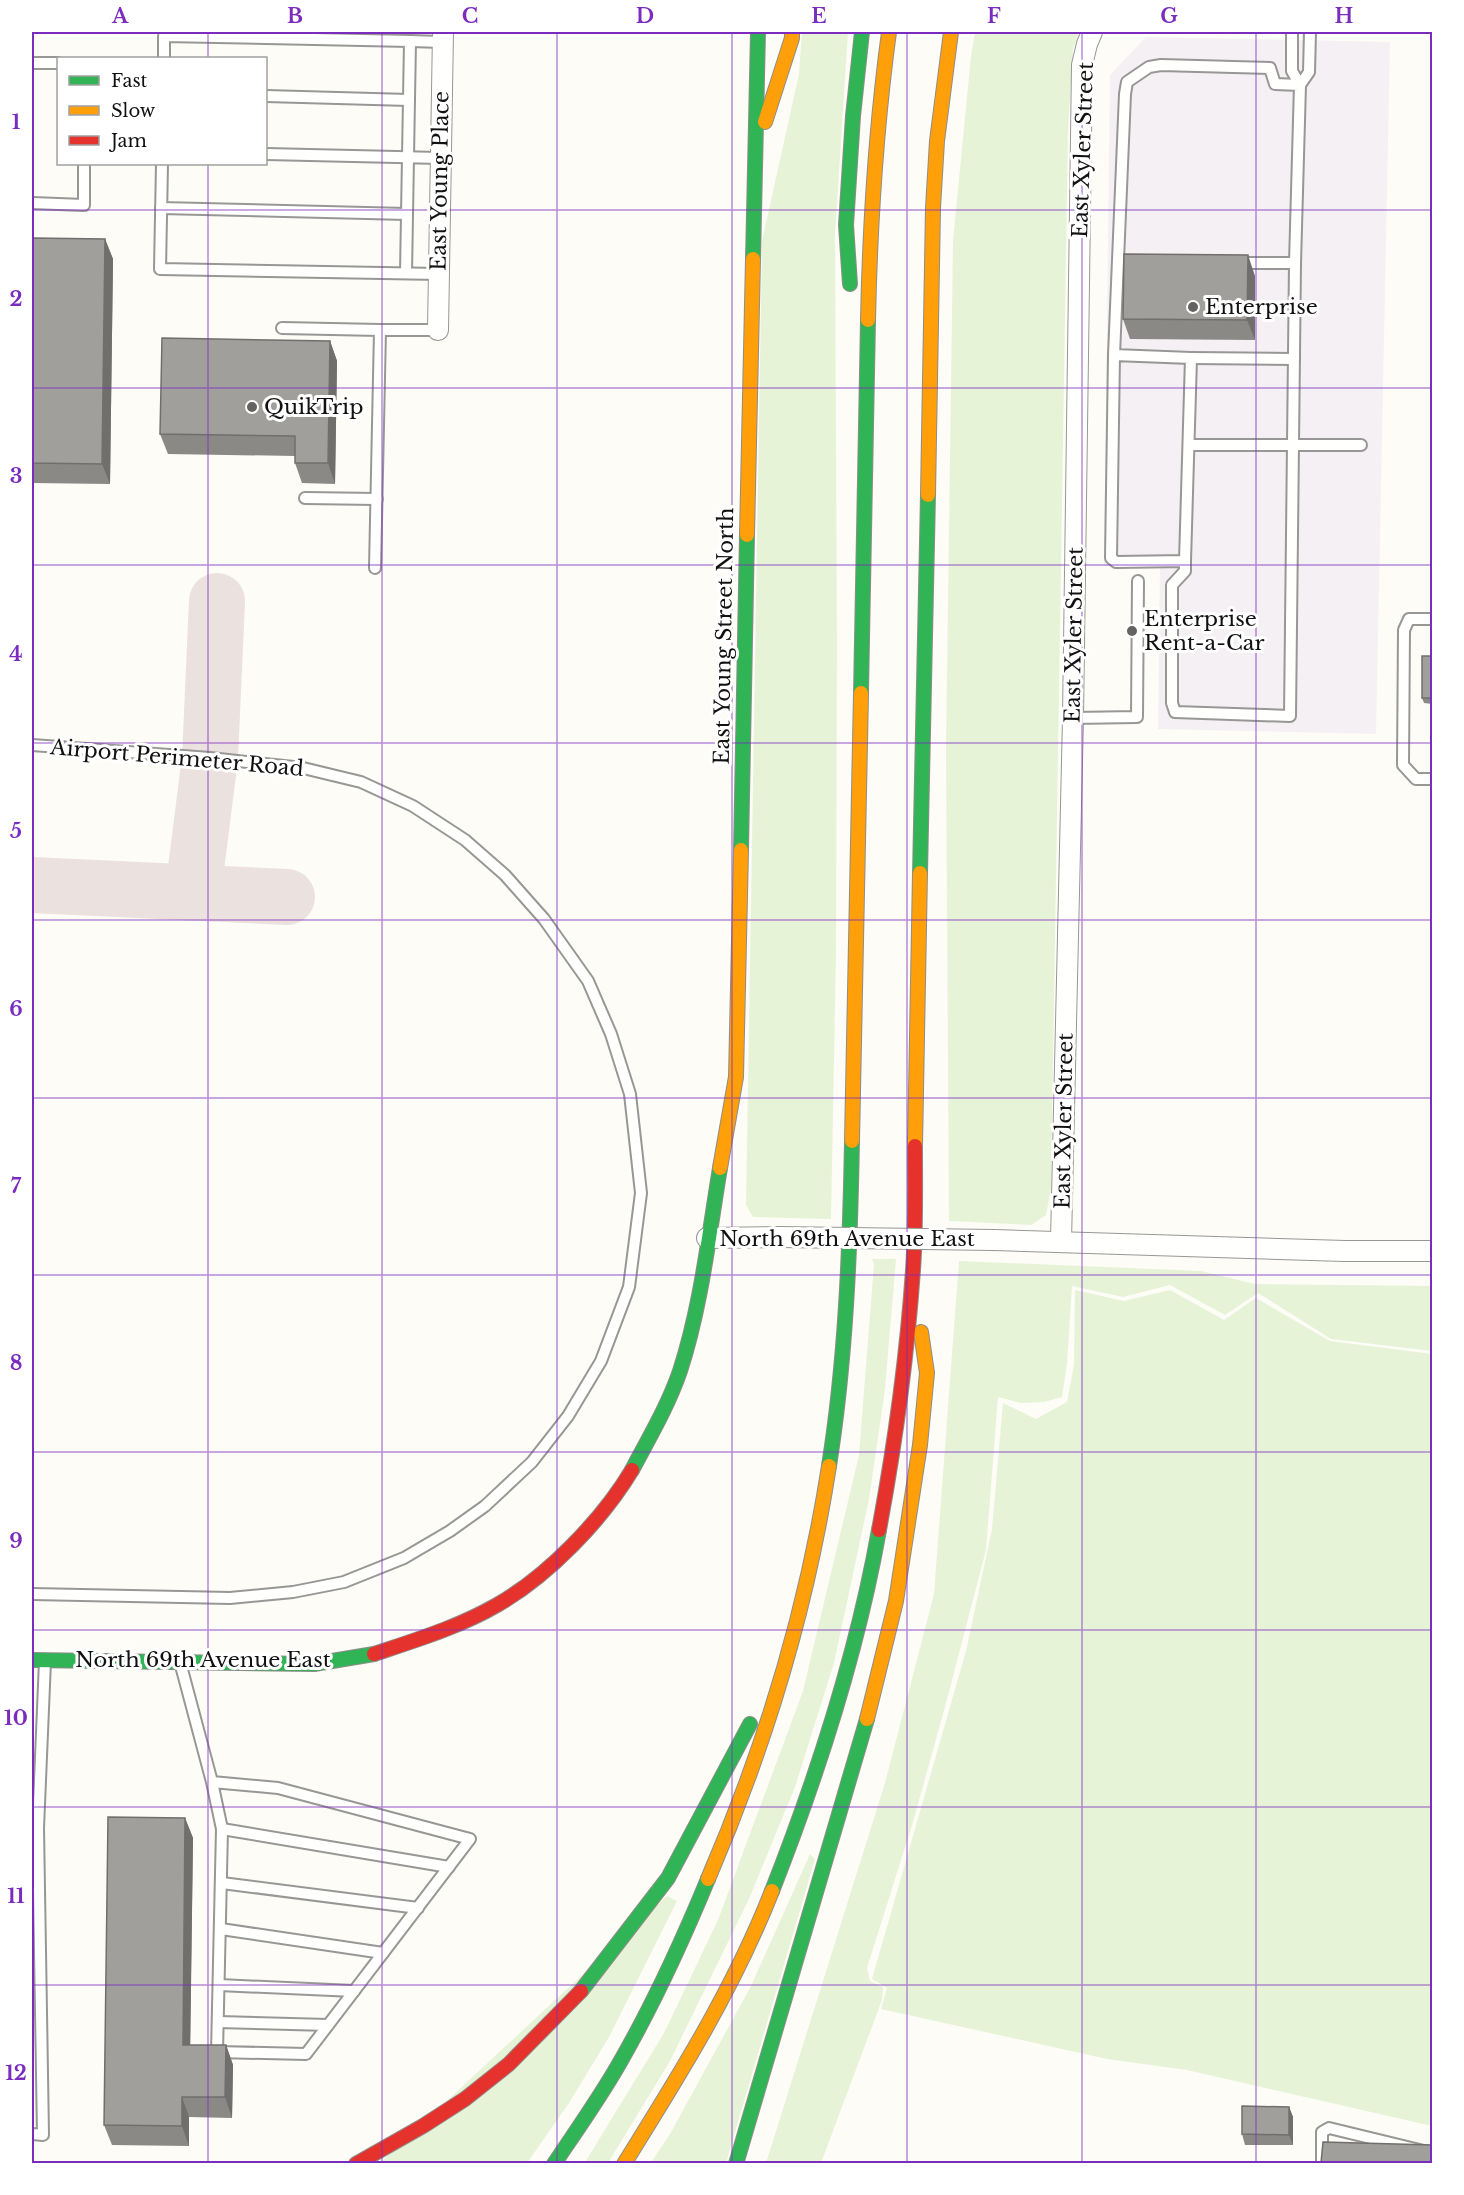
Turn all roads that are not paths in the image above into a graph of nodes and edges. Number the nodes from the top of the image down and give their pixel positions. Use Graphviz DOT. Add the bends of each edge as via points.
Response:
graph roads {
  1 [pos="758,32"];
  2 [pos="792,32"];
  3 [pos="862,32"];
  4 [pos="889,32"];
  5 [pos="951,32"];
  6 [pos="1092,32"];
  7 [pos="1292,32"];
  8 [pos="1310,32"];
  9 [pos="443,37"];
  10 [pos="410,41"];
  11 [pos="164,57"];
  12 [pos="32,63"];
  13 [pos="57,63"];
  14 [pos="1300,85"];
  15 [pos="267,96"];
  16 [pos="409,100"];
  17 [pos="267,154"];
  18 [pos="755,156"];
  19 [pos="408,157"];
  20 [pos="440,158"];
  21 [pos="84,165"];
  22 [pos="162,165"];
  23 [pos="32,203"];
  24 [pos="161,208"];
  25 [pos="407,214"];
  26 [pos="1118,262"];
  27 [pos="1130,262"];
  28 [pos="1224,263"];
  29 [pos="1295,263"];
  30 [pos="406,273"];
  31 [pos="440,274"];
  32 [pos="851,294"];
  33 [pos="282,328"];
  34 [pos="854,329"];
  35 [pos="380,330"];
  36 [pos="438,330"];
  37 [pos="1114,355"];
  38 [pos="1191,358"];
  39 [pos="1294,359"];
  40 [pos="1190,445"];
  41 [pos="1293,445"];
  42 [pos="1360,445"];
  43 [pos="865,492"];
  44 [pos="305,498"];
  45 [pos="377,499"];
  46 [pos="1185,561"];
  47 [pos="375,567"];
  48 [pos="1138,580"];
  49 [pos="1432,619"];
  50 [pos="1073,718"];
  51 [pos="32,745"];
  52 [pos="1432,779"];
  53 [pos="707,1238"];
  54 [pos="1061,1241"];
  55 [pos="1432,1251"];
  56 [pos="913,1268"];
  57 [pos="32,1594"];
  58 [pos="792,1642"];
  59 [pos="38,1660"];
  60 [pos="180,1662"];
  61 [pos="212,1782"];
  62 [pos="35,1828"];
  63 [pos="222,1828"];
  64 [pos="449,1867"];
  65 [pos="222,1883"];
  66 [pos="418,1908"];
  67 [pos="220,1929"];
  68 [pos="383,1953"];
  69 [pos="219,1984"];
  70 [pos="354,1991"];
  71 [pos="218,2022"];
  72 [pos="328,2025"];
  73 [pos="32,2134"];
  74 [pos="1432,2153"];
  75 [pos="356,2163"];
  76 [pos="554,2163"];
  77 [pos="624,2163"];
  78 [pos="735,2163"];
  79 [pos="1322,2163"];
  1 -- 18 [label="main road, East Young Street North"];
  2 -- 18 [label="main road"];
  3 -- 32 [label="main road" via="846,225"];
  4 -- 43 [label="main road" via="870,232"];
  5 -- 56 [label="main road" via="937,141 933,232"];
  6 -- 50 [label="street, East Xyler Street" via="1082,65"];
  7 -- 14 [label="lane" via="1292,71"];
  8 -- 14 [label="lane" via="1309,72"];
  9 -- 10 [label="lane"];
  9 -- 20 [label="street, East Young Place"];
  10 -- 11 [label="lane" via="164,36"];
  10 -- 16 [label="lane"];
  12 -- 13 [label="lane"];
  14 -- 26 [label="lane" via="1275,84 1270,68 1161,65 1149,67 1127,82"];
  14 -- 29 [label="lane"];
  15 -- 16 [label="lane"];
  16 -- 19 [label="lane"];
  17 -- 19 [label="lane"];
  18 -- 53 [label="main road, East Young Street North" via="736,1077"];
  19 -- 20 [label="lane"];
  19 -- 25 [label="lane"];
  20 -- 31 [label="street, East Young Place"];
  21 -- 23 [label="lane" via="84,205"];
  22 -- 24 [label="lane"];
  24 -- 25 [label="lane"];
  24 -- 30 [label="lane" via="160,269"];
  25 -- 30 [label="lane"];
  26 -- 27 [label="lane"];
  26 -- 37 [label="lane"];
  28 -- 29 [label="lane"];
  29 -- 39 [label="lane"];
  30 -- 31 [label="lane"];
  31 -- 36 [label="street, East Young Place"];
  33 -- 35 [label="lane"];
  34 -- 43 [label="main road"];
  35 -- 36 [label="lane"];
  35 -- 45 [label="lane"];
  37 -- 38 [label="lane"];
  37 -- 46 [label="lane" via="1111,558 1116,562"];
  38 -- 39 [label="lane"];
  38 -- 40 [label="lane"];
  39 -- 41 [label="lane"];
  40 -- 41 [label="lane"];
  40 -- 46 [label="lane"];
  41 -- 42 [label="lane"];
  41 -- 46 [label="lane" via="1290,716 1175,712 1173,585 1185,571"];
  43 -- 58 [label="main road" via="846,1339 828,1471"];
  44 -- 45 [label="lane"];
  45 -- 47 [label="lane"];
  48 -- 50 [label="lane" via="1137,717"];
  49 -- 52 [label="lane" via="1409,619 1404,630 1403,754 1403,765 1416,779"];
  50 -- 54 [label="street, East Xyler Street"];
  51 -- 57 [label="lane, Airport Perimeter Road" via="303,768 361,782 413,806 465,840 506,875 544,919 588,981 611,1034 630,1094 641,1193 629,1287 601,1361 568,1416 532,1462 486,1506 450,1531 404,1558 344,1582 293,1592 230,1598"];
  53 -- 54 [label="street, North 69th Avenue East, bridge"];
  53 -- 60 [label="main road, North 69th Avenue East" via="680,1371 658,1422 607,1506 582,1537 539,1575 498,1605 452,1627 374,1654 314,1664"];
  54 -- 55 [label="street, North 69th Avenue East"];
  56 -- 77 [label="main road" via="897,1418 877,1544 844,1682 807,1797 777,1877 710,2023"];
  56 -- 78 [label="main road" via="927,1373 896,1601 866,1724"];
  58 -- 75 [label="main road" via="668,1878 576,1998 509,2064 465,2099"];
  58 -- 76 [label="main road" via="757,1755 706,1883 638,2029"];
  59 -- 60 [label="main road, North 69th Avenue East"];
  59 -- 62 [label="lane"];
  60 -- 61 [label="lane"];
  61 -- 63 [label="lane"];
  61 -- 64 [label="lane" via="278,1788 470,1839"];
  62 -- 73 [label="lane" via="43,2135"];
  63 -- 64 [label="lane"];
  63 -- 65 [label="lane"];
  64 -- 66 [label="lane"];
  65 -- 66 [label="lane"];
  65 -- 67 [label="lane"];
  66 -- 68 [label="lane"];
  67 -- 68 [label="lane"];
  67 -- 69 [label="lane"];
  68 -- 70 [label="lane"];
  69 -- 70 [label="lane"];
  69 -- 71 [label="lane"];
  70 -- 72 [label="lane"];
  71 -- 72 [label="lane"];
  71 -- 72 [label="lane" via="217,2052 306,2054"];
  74 -- 79 [label="lane" via="1329,2128 1322,2132"];
}
